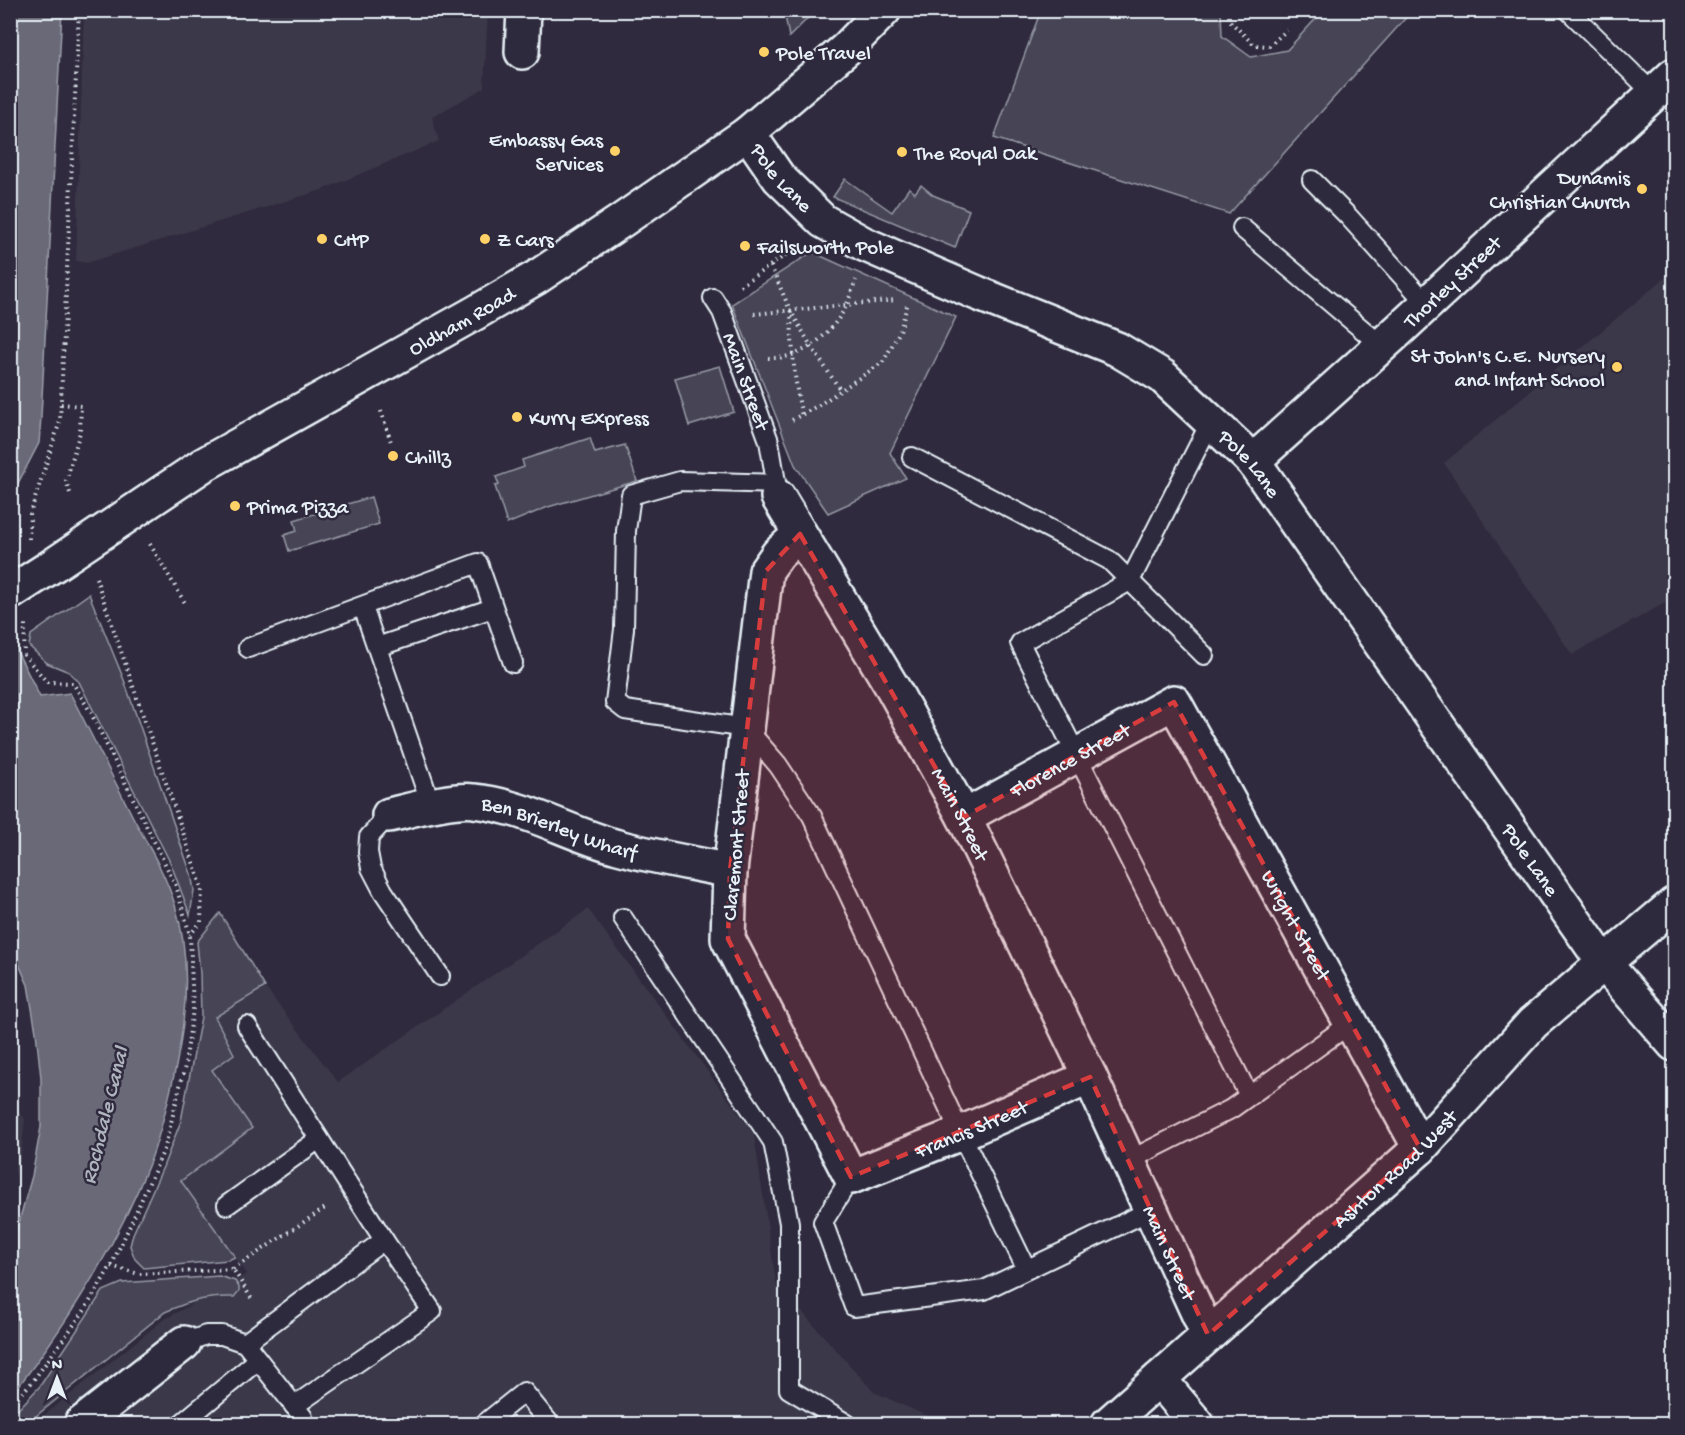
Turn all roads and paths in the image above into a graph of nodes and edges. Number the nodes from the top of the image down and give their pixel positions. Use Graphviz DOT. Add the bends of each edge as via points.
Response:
graph roads {
  1 [pos="79,10"];
  2 [pos="524,10"];
  3 [pos="884,10"];
  4 [pos="1229,10"];
  5 [pos="1568,10"];
  6 [pos="1287,30"];
  7 [pos="522,52"];
  8 [pos="1664,85"];
  9 [pos="748,133"];
  10 [pos="1312,180"];
  11 [pos="1242,228"];
  12 [pos="807,240"];
  13 [pos="864,244"];
  14 [pos="771,266"];
  15 [pos="735,290"];
  16 [pos="713,298"];
  17 [pos="846,304"];
  18 [pos="1427,304"];
  19 [pos="790,310"];
  20 [pos="745,315"];
  21 [pos="811,346"];
  22 [pos="1382,346"];
  23 [pos="793,355"];
  24 [pos="760,357"];
  25 [pos="841,390"];
  26 [pos="61,404"];
  27 [pos="381,411"];
  28 [pos="802,416"];
  29 [pos="789,421"];
  30 [pos="1211,421"];
  31 [pos="392,445"];
  32 [pos="912,457"];
  33 [pos="1253,461"];
  34 [pos="777,490"];
  35 [pos="71,496"];
  36 [pos="800,534"];
  37 [pos="148,541"];
  38 [pos="54,553"];
  39 [pos="1131,581"];
  40 [pos="185,603"];
  41 [pos="18,606"];
  42 [pos="363,607"];
  43 [pos="493,608"];
  44 [pos="377,647"];
  45 [pos="248,648"];
  46 [pos="1204,656"];
  47 [pos="513,663"];
  48 [pos="1174,702"];
  49 [pos="746,728"];
  50 [pos="1077,754"];
  51 [pos="431,805"];
  52 [pos="389,815"];
  53 [pos="964,817"];
  54 [pos="730,871"];
  55 [pos="1674,904"];
  56 [pos="623,918"];
  57 [pos="190,935"];
  58 [pos="1604,963"];
  59 [pos="440,976"];
  60 [pos="1351,1023"];
  61 [pos="247,1026"];
  62 [pos="1674,1044"];
  63 [pos="1090,1077"];
  64 [pos="1249,1096"];
  65 [pos="961,1133"];
  66 [pos="319,1139"];
  67 [pos="1420,1148"];
  68 [pos="1128,1161"];
  69 [pos="851,1177"];
  70 [pos="353,1190"];
  71 [pos="227,1205"];
  72 [pos="1151,1210"];
  73 [pos="384,1240"];
  74 [pos="111,1266"];
  75 [pos="1026,1268"];
  76 [pos="233,1269"];
  77 [pos="1208,1335"];
  78 [pos="184,1343"];
  79 [pos="245,1343"];
  80 [pos="258,1360"];
  81 [pos="1159,1379"];
  82 [pos="10,1406"];
  83 [pos="294,1406"];
  84 [pos="81,1425"];
  85 [pos="181,1425"];
  86 [pos="302,1425"];
  87 [pos="484,1425"];
  88 [pos="550,1425"];
  89 [pos="847,1425"];
  90 [pos="1108,1425"];
  91 [pos="1197,1425"];
  1 -- 26 [label="path"];
  2 -- 7 [label="main road"];
  3 -- 9 [label="main road, Oldham Road" via="846,49"];
  4 -- 6 [label="path" via="1229,20 1254,45 1269,46"];
  5 -- 8 [label="lane"];
  8 -- 18 [label="main road, Thorley Street"];
  9 -- 13 [label="main road, Pole Lane" via="779,178 823,221"];
  9 -- 38 [label="main road, Oldham Road" via="537,277"];
  10 -- 18 [label="lane"];
  11 -- 22 [label="lane"];
  12 -- 14 [label="path"];
  13 -- 17 [label="path"];
  13 -- 30 [label="main road, Pole Lane" via="1117,349 1162,376"];
  14 -- 15 [label="path"];
  14 -- 19 [label="path"];
  16 -- 34 [label="lane, Main Street" via="722,312 769,441"];
  17 -- 19 [label="path"];
  17 -- 21 [label="path"];
  17 -- 25 [label="path" via="909,298 900,331 883,362"];
  18 -- 22 [label="main road, Thorley Street"];
  19 -- 20 [label="path"];
  19 -- 21 [label="path"];
  19 -- 23 [label="path"];
  21 -- 23 [label="path"];
  21 -- 25 [label="path"];
  22 -- 33 [label="main road, Thorley Street"];
  23 -- 24 [label="path"];
  23 -- 28 [label="path"];
  25 -- 28 [label="path"];
  26 -- 35 [label="path" via="81,406 80,432 66,481"];
  26 -- 38 [label="path" via="60,421 30,514"];
  27 -- 31 [label="path"];
  28 -- 29 [label="path"];
  30 -- 33 [label="main road, Pole Lane"];
  30 -- 39 [label="lane"];
  32 -- 39 [label="lane" via="1109,560"];
  33 -- 58 [label="main road, Pole Lane"];
  34 -- 36 [label="main road, Main Street"];
  34 -- 49 [label="lane" via="680,481 631,495 626,531 624,629 615,702 625,710"];
  36 -- 49 [label="main road, Claremont Street" via="766,571"];
  36 -- 53 [label="main road, Main Street" via="894,690"];
  37 -- 40 [label="path"];
  38 -- 41 [label="main road, Oldham Road, bridge"];
  38 -- 57 [label="path" via="96,579 202,888 201,922"];
  39 -- 46 [label="lane"];
  39 -- 50 [label="lane" via="1020,643"];
  41 -- 57 [label="path" via="24,655 47,682 73,683 91,713 176,886"];
  42 -- 43 [label="lane" via="478,563"];
  42 -- 44 [label="lane"];
  42 -- 45 [label="lane"];
  43 -- 44 [label="lane"];
  43 -- 47 [label="lane"];
  44 -- 51 [label="lane"];
  48 -- 50 [label="main road, Florence Street"];
  48 -- 60 [label="main road, Wright Street"];
  49 -- 54 [label="main road, Claremont Street"];
  49 -- 65 [label="lane" via="778,765 812,816"];
  50 -- 53 [label="main road, Florence Street"];
  50 -- 64 [label="lane"];
  51 -- 52 [label="main road, Ben Brierley Wharf"];
  51 -- 54 [label="main road, Ben Brierley Wharf" via="473,800 522,811 618,847"];
  52 -- 59 [label="lane" via="369,837 371,868"];
  53 -- 63 [label="main road, Main Street"];
  54 -- 69 [label="main road, Claremont Street" via="728,939"];
  55 -- 58 [label="main road, Ashton Road West"];
  56 -- 89 [label="lane" via="773,1142 789,1223 789,1389"];
  57 -- 74 [label="path" via="193,1008 185,1066 165,1147"];
  58 -- 62 [label="main road, Pole Lane"];
  58 -- 67 [label="main road, Ashton Road West" via="1533,1023"];
  60 -- 64 [label="lane"];
  60 -- 67 [label="main road, Wright Street"];
  61 -- 66 [label="lane"];
  63 -- 65 [label="main road, Francis Street"];
  63 -- 68 [label="main road, Main Street"];
  64 -- 68 [label="lane"];
  65 -- 69 [label="main road, Francis Street"];
  65 -- 75 [label="lane"];
  66 -- 70 [label="lane"];
  66 -- 71 [label="lane"];
  67 -- 77 [label="main road, Ashton Road West"];
  68 -- 72 [label="main road, Main Street"];
  69 -- 75 [label="lane" via="824,1222 854,1307 984,1290"];
  70 -- 73 [label="lane"];
  70 -- 76 [label="path"];
  72 -- 75 [label="lane"];
  72 -- 77 [label="main road, Main Street"];
  73 -- 79 [label="lane"];
  73 -- 83 [label="lane" via="432,1311"];
  74 -- 76 [label="path" via="139,1274"];
  74 -- 82 [label="path" via="84,1311"];
  76 -- 79 [label="path" via="252,1297 262,1323"];
  77 -- 81 [label="main road, Ashton Road West"];
  78 -- 79 [label="lane" via="206,1335 222,1335"];
  78 -- 84 [label="main road"];
  79 -- 80 [label="lane"];
  80 -- 83 [label="lane"];
  80 -- 85 [label="lane"];
  81 -- 90 [label="main road, Ashton Road West"];
  81 -- 91 [label="main road"];
  83 -- 86 [label="lane" via="303,1417"];
  87 -- 88 [label="lane" via="524,1392"];
}
